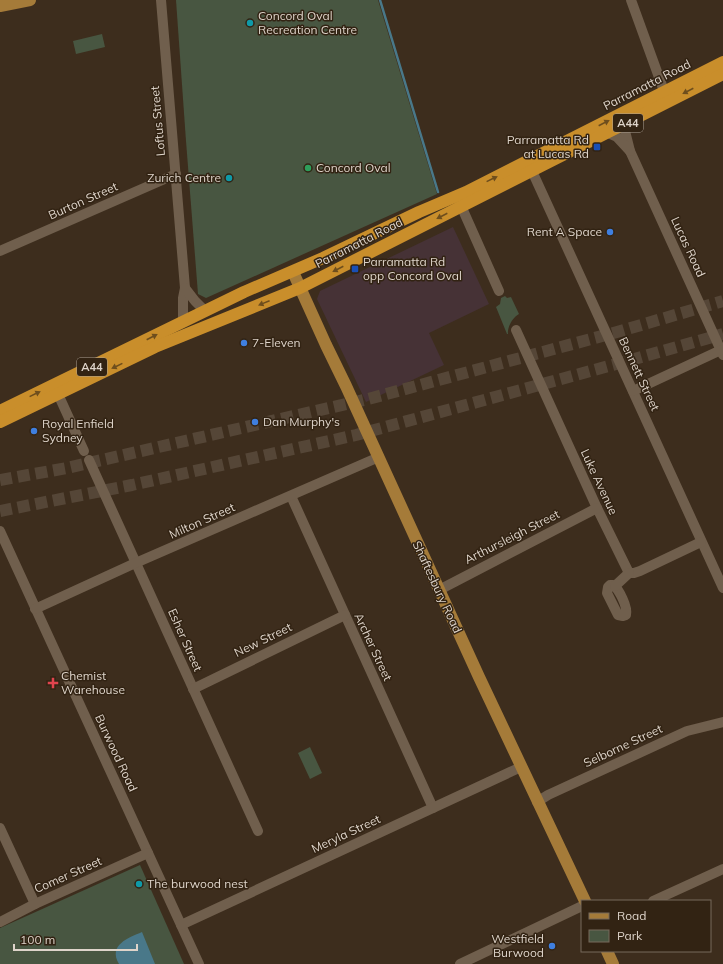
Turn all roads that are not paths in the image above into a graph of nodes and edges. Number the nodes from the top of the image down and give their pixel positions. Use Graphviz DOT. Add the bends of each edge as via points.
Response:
graph roads {
  1 [pos="30,0"];
  2 [pos="161,0"];
  3 [pos="631,0"];
  4 [pos="0,6"];
  5 [pos="723,62"];
  6 [pos="723,74"];
  7 [pos="664,91"];
  8 [pos="626,124"];
  9 [pos="608,133"];
  10 [pos="630,151"];
  11 [pos="532,171"];
  12 [pos="176,174"];
  13 [pos="459,201"];
  14 [pos="391,226"];
  15 [pos="398,239"];
  16 [pos="0,251"];
  17 [pos="293,272"];
  18 [pos="185,288"];
  19 [pos="300,288"];
  20 [pos="499,291"];
  21 [pos="205,311"];
  22 [pos="183,321"];
  23 [pos="516,330"];
  24 [pos="722,352"];
  25 [pos="633,391"];
  26 [pos="58,394"];
  27 [pos="0,411"];
  28 [pos="0,422"];
  29 [pos="84,451"];
  30 [pos="379,457"];
  31 [pos="89,460"];
  32 [pos="291,496"];
  33 [pos="596,508"];
  34 [pos="0,531"];
  35 [pos="701,542"];
  36 [pos="136,563"];
  37 [pos="629,573"];
  38 [pos="615,586"];
  39 [pos="723,588"];
  40 [pos="439,590"];
  41 [pos="35,609"];
  42 [pos="345,616"];
  43 [pos="193,688"];
  44 [pos="723,722"];
  45 [pos="522,767"];
  46 [pos="537,802"];
  47 [pos="433,808"];
  48 [pos="0,828"];
  49 [pos="258,831"];
  50 [pos="148,853"];
  51 [pos="723,869"];
  52 [pos="585,900"];
  53 [pos="655,900"];
  54 [pos="35,904"];
  55 [pos="581,906"];
  56 [pos="0,922"];
  57 [pos="181,925"];
  58 [pos="607,952"];
  59 [pos="199,964"];
  60 [pos="460,964"];
  61 [pos="613,964"];
  1 -- 4 [label="main road"];
  2 -- 12 [label="street, Loftus Street"];
  3 -- 7 [label="street"];
  5 -- 7 [label="highway, Parramatta Road / A44"];
  6 -- 8 [label="highway, Parramatta Road / A44, one-way"];
  13 -- 7 [label="highway, Parramatta Road / A44, one-way"];
  8 -- 9 [label="highway, Parramatta Road / A44"];
  8 -- 10 [label="street, Lucas Road" via="625,131"];
  9 -- 10 [label="street, Lucas Road" via="616,136"];
  9 -- 11 [label="highway, Parramatta Road / A44"];
  10 -- 24 [label="street, Lucas Road"];
  11 -- 13 [label="highway, Parramatta Road / A44"];
  11 -- 25 [label="street, Bennett Street"];
  12 -- 16 [label="street, Burton Street"];
  12 -- 18 [label="street, Loftus Street"];
  13 -- 14 [label="highway, Parramatta Road / A44"];
  13 -- 15 [label="highway, Parramatta Road / A44, one-way"];
  13 -- 20 [label="street"];
  14 -- 15 [label="highway"];
  14 -- 17 [label="highway, Parramatta Road / A44"];
  15 -- 19 [label="highway, Parramatta Road / A44, one-way"];
  17 -- 19 [label="main road, Shaftesbury Road"];
  17 -- 21 [label="highway, Parramatta Road / A44"];
  18 -- 21 [label="street"];
  18 -- 22 [label="street, Loftus Street"];
  19 -- 26 [label="highway, Parramatta Road / A44, one-way" via="155,347"];
  19 -- 30 [label="main road, Shaftesbury Road"];
  21 -- 22 [label="highway, Parramatta Road / A44"];
  27 -- 22 [label="highway, Parramatta Road / A44, one-way"];
  23 -- 33 [label="street, Luke Avenue"];
  24 -- 25 [label="street"];
  25 -- 35 [label="street, Bennett Street"];
  26 -- 28 [label="highway, Parramatta Road / A44"];
  26 -- 29 [label="street"];
  30 -- 32 [label="street, Milton Street"];
  30 -- 40 [label="main road, Shaftesbury Road"];
  31 -- 36 [label="street, Esher Street"];
  32 -- 36 [label="street, Milton Street"];
  32 -- 42 [label="street, Archer Street"];
  33 -- 37 [label="street, Luke Avenue"];
  33 -- 40 [label="street, Arthursleigh Street"];
  34 -- 41 [label="street, Burwood Road"];
  35 -- 37 [label="street" via="640,571"];
  35 -- 39 [label="street, Bennett Street"];
  36 -- 41 [label="street, Milton Street"];
  36 -- 43 [label="street, Esher Street"];
  37 -- 38 [label="street"];
  40 -- 45 [label="main road, Shaftesbury Road"];
  41 -- 50 [label="street, Burwood Road"];
  42 -- 43 [label="street, New Street"];
  42 -- 47 [label="street, Archer Street"];
  43 -- 49 [label="street, Esher Street"];
  44 -- 46 [label="street, Selborne Street" via="688,731"];
  45 -- 46 [label="main road, Shaftesbury Road"];
  45 -- 47 [label="street, Meryla Street"];
  46 -- 52 [label="main road, Shaftesbury Road"];
  47 -- 57 [label="street, Meryla Street"];
  48 -- 54 [label="street"];
  50 -- 54 [label="street, Comer Street"];
  50 -- 57 [label="street, Burwood Road"];
  51 -- 53 [label="street"];
  54 -- 56 [label="street, Comer Street"];
  55 -- 60 [label="street"];
  57 -- 59 [label="street, Burwood Road"];
  58 -- 61 [label="main road"];
}
